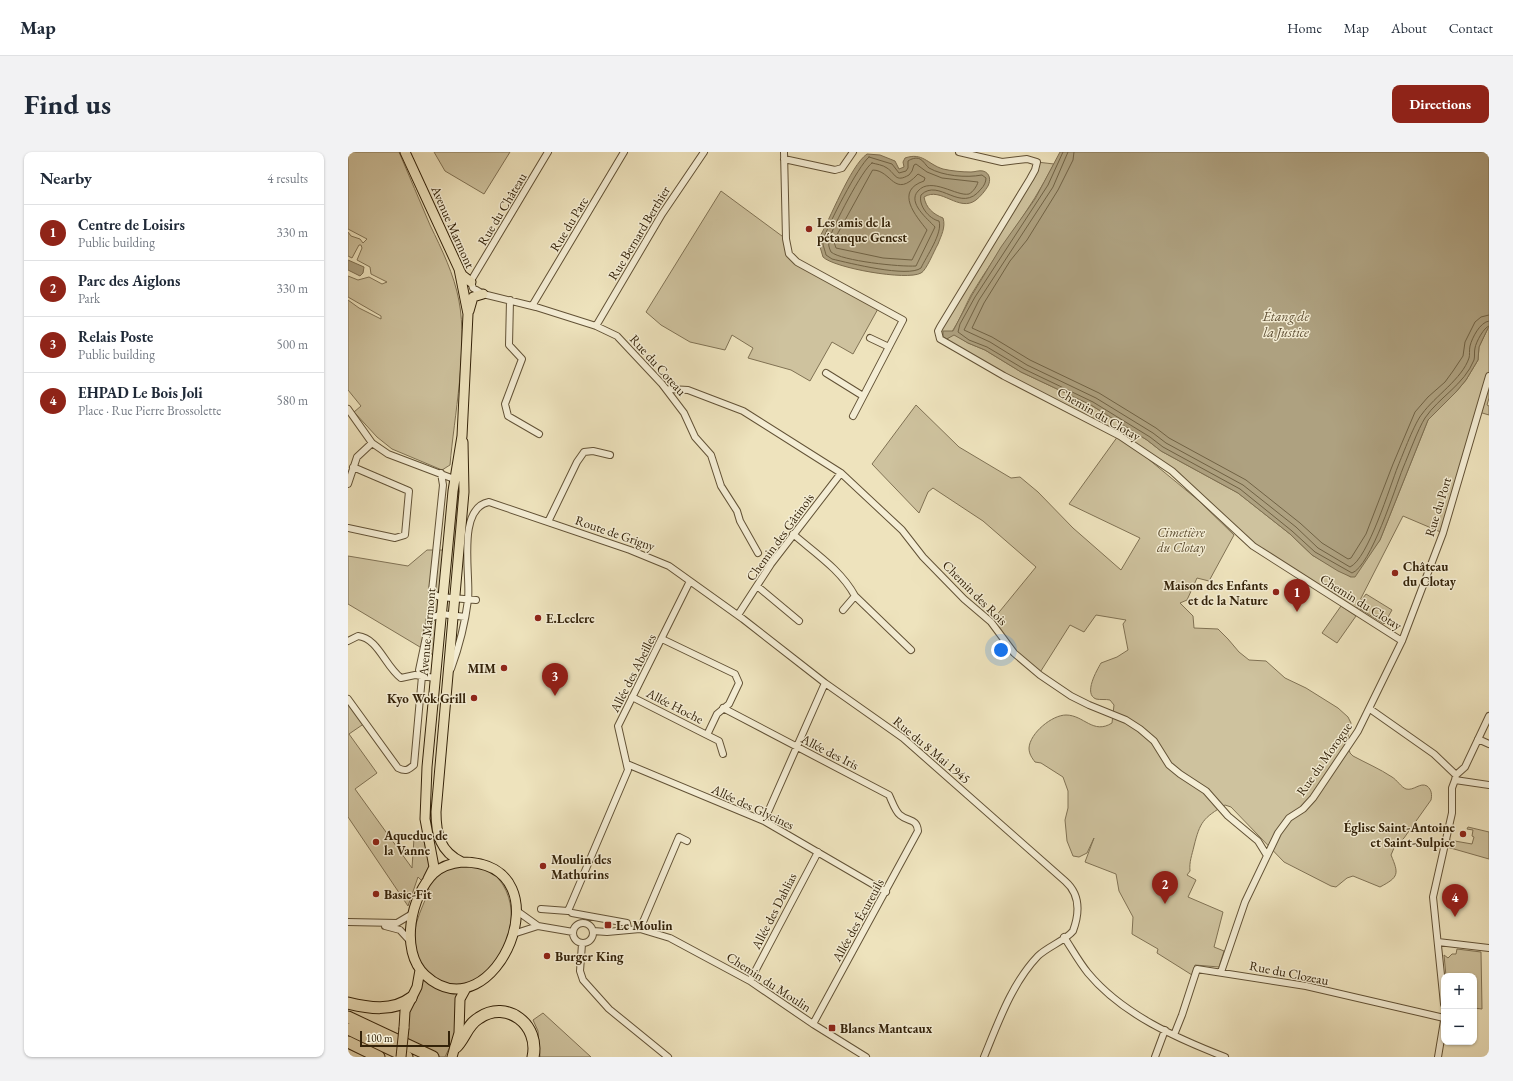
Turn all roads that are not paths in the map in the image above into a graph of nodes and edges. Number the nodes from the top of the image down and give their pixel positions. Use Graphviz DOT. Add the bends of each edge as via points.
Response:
graph roads {
  1 [pos="405,152"];
  2 [pos="548,152"];
  3 [pos="624,152"];
  4 [pos="704,152"];
  5 [pos="784,152"];
  6 [pos="853,152"];
  7 [pos="959,152"];
  8 [pos="784,159"];
  9 [pos="459,269"];
  10 [pos="473,279"];
  11 [pos="483,294"];
  12 [pos="510,300"];
  13 [pos="532,306"];
  14 [pos="468,314"];
  15 [pos="596,326"];
  16 [pos="870,338"];
  17 [pos="889,347"];
  18 [pos="826,373"];
  19 [pos="1489,376"];
  20 [pos="668,390"];
  21 [pos="863,396"];
  22 [pos="348,408"];
  23 [pos="852,416"];
  24 [pos="539,434"];
  25 [pos="462,436"];
  26 [pos="372,443"];
  27 [pos="459,448"];
  28 [pos="610,455"];
  29 [pos="353,467"];
  30 [pos="441,473"];
  31 [pos="841,473"];
  32 [pos="454,479"];
  33 [pos="348,484"];
  34 [pos="548,522"];
  35 [pos="348,528"];
  36 [pos="793,534"];
  37 [pos="758,553"];
  38 [pos="690,581"];
  39 [pos="757,586"];
  40 [pos="449,595"];
  41 [pos="855,596"];
  42 [pos="468,599"];
  43 [pos="476,600"];
  44 [pos="725,605"];
  45 [pos="843,610"];
  46 [pos="738,615"];
  47 [pos="465,617"];
  48 [pos="447,618"];
  49 [pos="799,621"];
  50 [pos="662,639"];
  51 [pos="348,641"];
  52 [pos="1402,641"];
  53 [pos="911,650"];
  54 [pos="422,676"];
  55 [pos="447,677"];
  56 [pos="435,678"];
  57 [pos="825,683"];
  58 [pos="632,697"];
  59 [pos="348,699"];
  60 [pos="723,708"];
  61 [pos="1370,709"];
  62 [pos="1489,716"];
  63 [pos="707,735"];
  64 [pos="1478,739"];
  65 [pos="1489,744"];
  66 [pos="796,747"];
  67 [pos="723,754"];
  68 [pos="627,764"];
  69 [pos="1455,778"];
  70 [pos="1489,785"];
  71 [pos="425,819"];
  72 [pos="764,821"];
  73 [pos="436,824"];
  74 [pos="918,826"];
  75 [pos="687,840"];
  76 [pos="818,852"];
  77 [pos="1266,854"];
  78 [pos="462,862"];
  79 [pos="428,879"];
  80 [pos="886,892"];
  81 [pos="541,909"];
  82 [pos="517,911"];
  83 [pos="570,912"];
  84 [pos="412,914"];
  85 [pos="348,922"];
  86 [pos="362,923"];
  87 [pos="538,926"];
  88 [pos="640,929"];
  89 [pos="628,930"];
  90 [pos="593,931"];
  91 [pos="572,932"];
  92 [pos="513,934"];
  93 [pos="1064,937"];
  94 [pos="411,941"];
  95 [pos="1438,942"];
  96 [pos="582,944"];
  97 [pos="1489,948"];
  98 [pos="420,970"];
  99 [pos="1221,972"];
  100 [pos="1441,973"];
  101 [pos="750,981"];
  102 [pos="466,988"];
  103 [pos="411,998"];
  104 [pos="348,1003"];
  105 [pos="348,1017"];
  106 [pos="1441,1019"];
  107 [pos="813,1024"];
  108 [pos="348,1029"];
  109 [pos="1165,1030"];
  110 [pos="1174,1035"];
  111 [pos="1441,1038"];
  112 [pos="348,1042"];
  113 [pos="454,1053"];
  114 [pos="379,1057"];
  115 [pos="401,1057"];
  116 [pos="407,1057"];
  117 [pos="433,1057"];
  118 [pos="533,1057"];
  119 [pos="668,1057"];
  120 [pos="864,1057"];
  121 [pos="984,1057"];
  122 [pos="1155,1057"];
  123 [pos="1225,1057"];
  124 [pos="1438,1057"];
  1 -- 9 [label="main road, Avenue Marmont"];
  2 -- 10 [label="street, Rue du Château"];
  3 -- 13 [label="street, Rue du Parc"];
  4 -- 15 [label="street, Rue Bernard Berthier" via="662,214"];
  5 -- 8 [label="street"];
  6 -- 8 [label="street" via="842,168 835,170"];
  7 -- 52 [label="street, Chemin du Clotay" via="1002,162 1027,159 1037,162 1030,179 940,327 940,340 1120,436 1172,471 1253,546"];
  8 -- 17 [label="street" via="786,239 789,254 797,262 903,320"];
  9 -- 10 [label="main road" via="462,275"];
  9 -- 14 [label="main road, Avenue Marmont"];
  10 -- 11 [label="street" via="473,288"];
  11 -- 12 [label="street, Rue du Coteau"];
  11 -- 14 [label="main road" via="476,295 471,300"];
  12 -- 13 [label="street, Rue du Coteau"];
  12 -- 24 [label="street" via="509,345 522,359 505,410 508,416"];
  13 -- 15 [label="street, Rue du Coteau"];
  14 -- 25 [label="main road, Avenue Marmont"];
  15 -- 20 [label="street, Rue du Coteau" via="617,336"];
  16 -- 17 [label="street"];
  17 -- 21 [label="street"];
  18 -- 21 [label="street"];
  19 -- 52 [label="street, Rue du Port" via="1443,533"];
  20 -- 31 [label="street, Chemin des Rois" via="688,390 743,411"];
  20 -- 37 [label="street, Rue du Coteau" via="684,413 694,437 711,455 721,486"];
  21 -- 23 [label="street"];
  22 -- 26 [label="street"];
  25 -- 27 [label="main road, Avenue Marmont"];
  25 -- 40 [label="main road, Avenue Marmont" via="465,448 464,482"];
  26 -- 29 [label="street" via="357,457"];
  26 -- 30 [label="street" via="388,454"];
  27 -- 32 [label="main road, Avenue Marmont"];
  27 -- 40 [label="main road, Avenue Marmont"];
  28 -- 34 [label="street" via="593,451 584,452"];
  29 -- 33 [label="street"];
  29 -- 35 [label="street" via="409,491 405,535 395,538"];
  30 -- 32 [label="street"];
  30 -- 40 [label="street" via="443,485 432,591 435,595"];
  31 -- 36 [label="street, Chemin des Gâtinois"];
  31 -- 77 [label="street, Chemin des Rois" via="902,530 923,557 964,599 991,622 1014,653 1071,696 1126,720 1145,733 1154,741 1169,765 1206,791 1228,816 1258,841"];
  32 -- 40 [label="main road, Avenue Marmont"];
  34 -- 38 [label="street, Route de Grigny" via="656,560"];
  34 -- 42 [label="street, Route de Grigny" via="488,502 477,507 470,521 467,554"];
  36 -- 39 [label="street, Chemin des Gâtinois"];
  36 -- 41 [label="street" via="843,577"];
  38 -- 44 [label="street, Route de Grigny"];
  38 -- 50 [label="street, Allée des Abeilles"];
  39 -- 46 [label="street, Chemin des Gâtinois"];
  39 -- 49 [label="street"];
  40 -- 42 [label="street"];
  40 -- 48 [label="main road, Avenue Marmont"];
  41 -- 45 [label="street"];
  41 -- 53 [label="street"];
  42 -- 43 [label="street"];
  42 -- 47 [label="street"];
  44 -- 46 [label="street, Rue du 8 Mai 1945"];
  46 -- 57 [label="street, Rue du 8 Mai 1945"];
  47 -- 48 [label="street"];
  47 -- 55 [label="street" via="458,651"];
  48 -- 54 [label="street" via="430,618 428,622 419,670"];
  48 -- 55 [label="main road, Avenue Marmont"];
  48 -- 56 [label="main road, Avenue Marmont"];
  48 -- 71 [label="main road, Avenue Marmont"];
  48 -- 73 [label="main road, Avenue Marmont" via="433,796"];
  50 -- 58 [label="street, Allée des Abeilles"];
  50 -- 60 [label="street, Allée Hoche" via="734,674 739,683 729,704"];
  51 -- 54 [label="street" via="358,636 365,637 401,678"];
  52 -- 61 [label="street, Rue du Morogue"];
  54 -- 56 [label="street"];
  54 -- 59 [label="street" via="417,749 414,765 408,770 398,768"];
  55 -- 73 [label="main road, Avenue Marmont"];
  56 -- 71 [label="main road, Avenue Marmont"];
  57 -- 66 [label="street"];
  57 -- 93 [label="street, Rue du 8 Mai 1945" via="903,738 1070,886 1077,896 1077,910 1073,931"];
  58 -- 63 [label="street, Allée Hoche"];
  58 -- 68 [label="street, Allée des Abeilles" via="618,726"];
  60 -- 63 [label="street, Allée Hoche" via="717,714"];
  60 -- 66 [label="street, Allée des Iris"];
  61 -- 69 [label="street" via="1434,754"];
  61 -- 77 [label="street, Rue du Morogue" via="1327,779 1303,809 1289,818"];
  62 -- 64 [label="street"];
  63 -- 67 [label="street, Allée Hoche" via="719,741"];
  64 -- 65 [label="street"];
  64 -- 69 [label="street" via="1465,767"];
  66 -- 72 [label="street"];
  66 -- 74 [label="street, Allée des Iris" via="889,795 900,815"];
  68 -- 72 [label="street, Allée des Glycines"];
  68 -- 83 [label="street, Allée des Abeilles" via="628,770"];
  69 -- 70 [label="street"];
  69 -- 95 [label="street" via="1452,788 1452,813 1433,897"];
  71 -- 79 [label="main road, Avenue Marmont" via="434,868"];
  72 -- 76 [label="street, Allée des Glycines"];
  73 -- 78 [label="main road, Avenue Marmont" via="444,850"];
  74 -- 80 [label="street, Allée des Écureuils" via="918,831"];
  75 -- 88 [label="street" via="679,837"];
  76 -- 80 [label="street, Allée des Glycines"];
  76 -- 101 [label="street, Allée des Dahlias"];
  77 -- 99 [label="street, Rue du Morogue" via="1245,902"];
  78 -- 79 [label="main road" via="444,867"];
  78 -- 82 [label="main road" via="485,865 498,872 511,888"];
  79 -- 84 [label="main road"];
  80 -- 107 [label="street, Allée des Écureuils"];
  81 -- 83 [label="street"];
  82 -- 87 [label="street"];
  82 -- 92 [label="main road"];
  83 -- 89 [label="street" via="627,923"];
  84 -- 86 [label="street" via="397,923"];
  84 -- 94 [label="main road"];
  85 -- 86 [label="street"];
  86 -- 94 [label="street" via="397,928"];
  87 -- 91 [label="street"];
  87 -- 92 [label="street"];
  88 -- 89 [label="street, Chemin du Moulin"];
  88 -- 101 [label="street, Chemin du Moulin" via="656,933 694,950"];
  89 -- 90 [label="street, Chemin du Moulin"];
  90 -- 91 [label="street" via="589,925 582,923"];
  90 -- 96 [label="street" via="591,940"];
  91 -- 96 [label="street" via="574,938"];
  92 -- 102 [label="main road" via="504,957 490,974"];
  93 -- 109 [label="street" via="1098,984 1124,1005"];
  93 -- 121 [label="street, Rue du 8 Mai 1945" via="1037,957 1017,986"];
  94 -- 98 [label="main road"];
  95 -- 97 [label="street"];
  95 -- 100 [label="street"];
  96 -- 119 [label="street" via="580,971 583,980 609,1009"];
  98 -- 102 [label="main road" via="438,985 451,989"];
  98 -- 103 [label="main road" via="419,980"];
  99 -- 106 [label="street, Rue du Clozeau" via="1306,986"];
  99 -- 110 [label="street, Rue du Clozeau" via="1197,969"];
  101 -- 107 [label="street, Chemin du Moulin"];
  102 -- 113 [label="main road" via="460,999 460,1024"];
  103 -- 104 [label="highway" via="401,1005 386,1007"];
  103 -- 115 [label="main road, bridge" via="405,1011"];
  105 -- 117 [label="highway"];
  107 -- 120 [label="street, Chemin du Moulin"];
  108 -- 116 [label="highway"];
  109 -- 110 [label="street"];
  109 -- 122 [label="street"];
  110 -- 123 [label="street"];
  111 -- 124 [label="street"];
  112 -- 114 [label="highway"];
  113 -- 118 [label="highway" via="476,1020 488,1013 503,1011 518,1017 530,1029 534,1045"];
}
